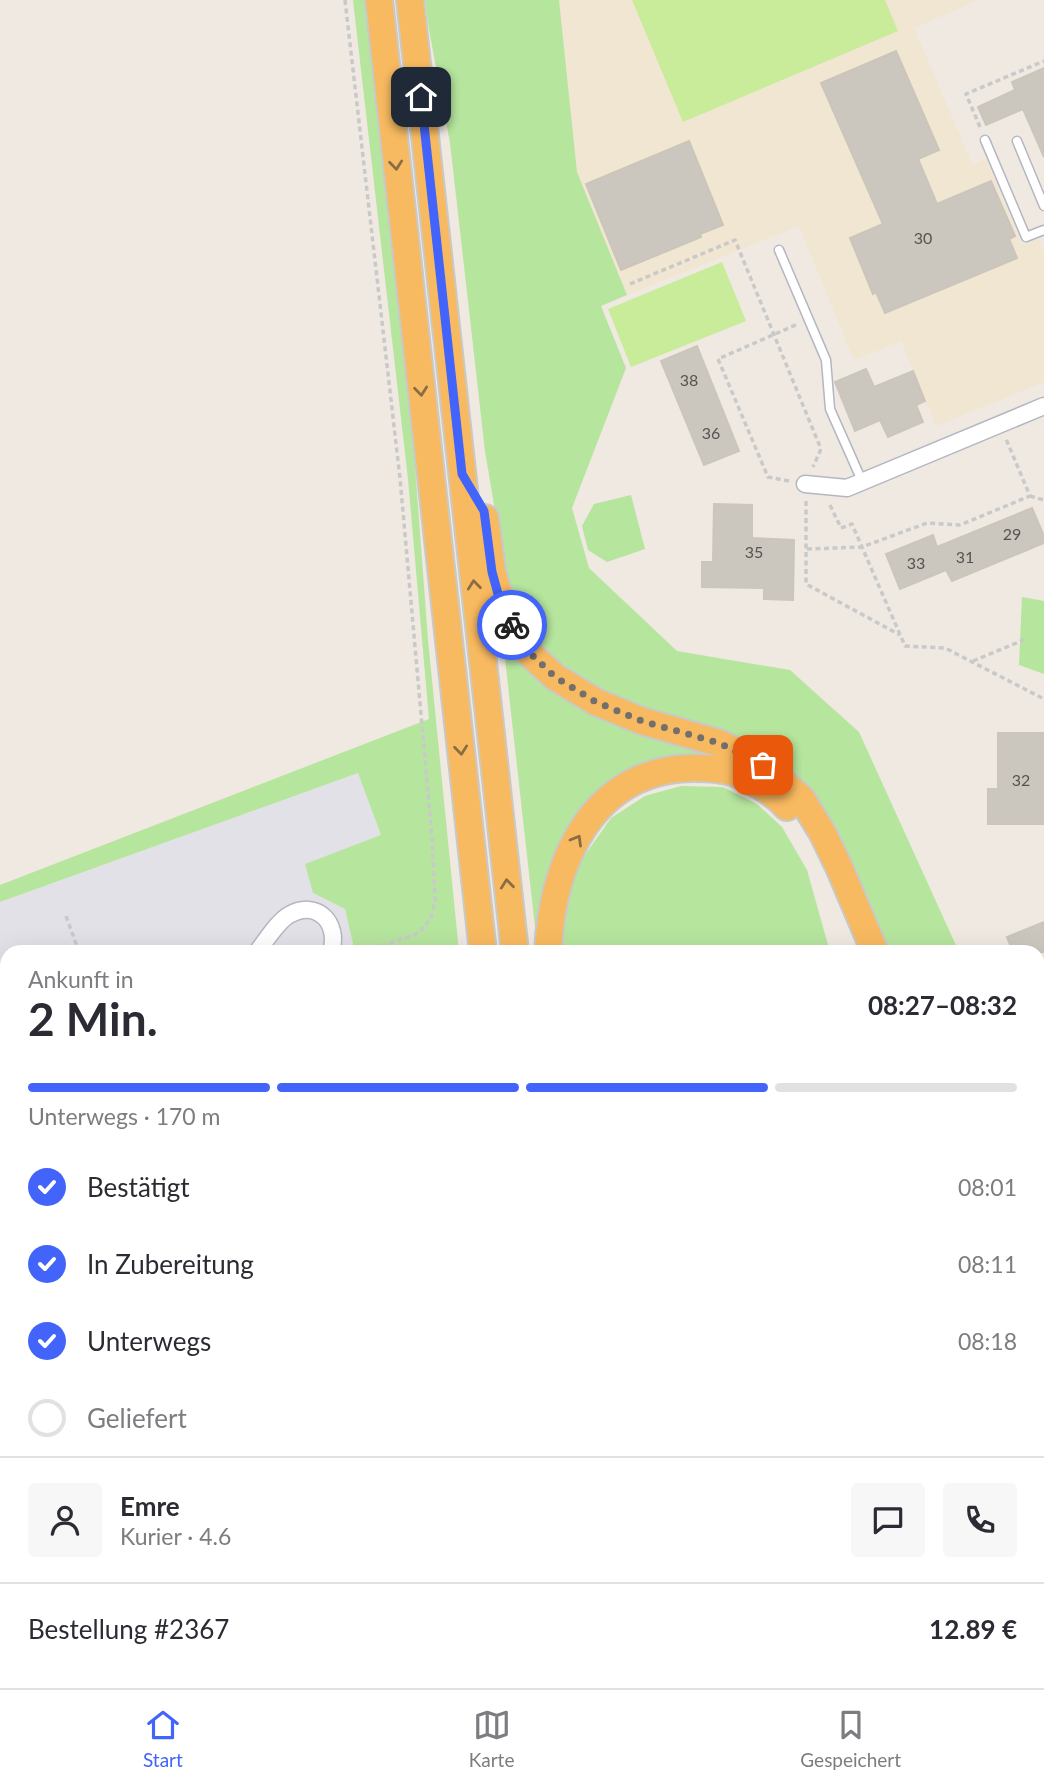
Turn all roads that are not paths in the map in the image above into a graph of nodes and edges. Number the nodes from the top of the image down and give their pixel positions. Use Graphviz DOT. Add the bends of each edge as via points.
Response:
graph roads {
  1 [pos="379,0"];
  2 [pos="410,0"];
  3 [pos="985,140"];
  4 [pos="1017,141"];
  5 [pos="1044,206"];
  6 [pos="1044,230"];
  7 [pos="779,250"];
  8 [pos="1044,406"];
  9 [pos="462,474"];
  10 [pos="862,481"];
  11 [pos="813,485"];
  12 [pos="263,945"];
  13 [pos="334,945"];
  14 [pos="482,945"];
  15 [pos="514,945"];
  16 [pos="549,945"];
  17 [pos="855,945"];
  18 [pos="872,945"];
  1 -- 14 [label="highway, one-way"];
  2 -- 9 [label="highway"];
  3 -- 6 [label="lane" via="1026,237"];
  4 -- 5 [label="lane"];
  7 -- 10 [label="lane" via="826,360 830,409"];
  8 -- 10 [label="street"];
  15 -- 9 [label="highway, one-way"];
  9 -- 18 [label="highway" via="484,511 500,601 530,653 555,677 596,702 719,743 763,765 801,798 822,832"];
  10 -- 11 [label="street" via="847,488"];
  12 -- 13 [label="street" via="286,916 300,910 314,911 330,922"];
  16 -- 17 [label="highway, one-way" via="556,891 572,847 590,818 634,781 680,768 734,773 782,802 813,842"];
}
